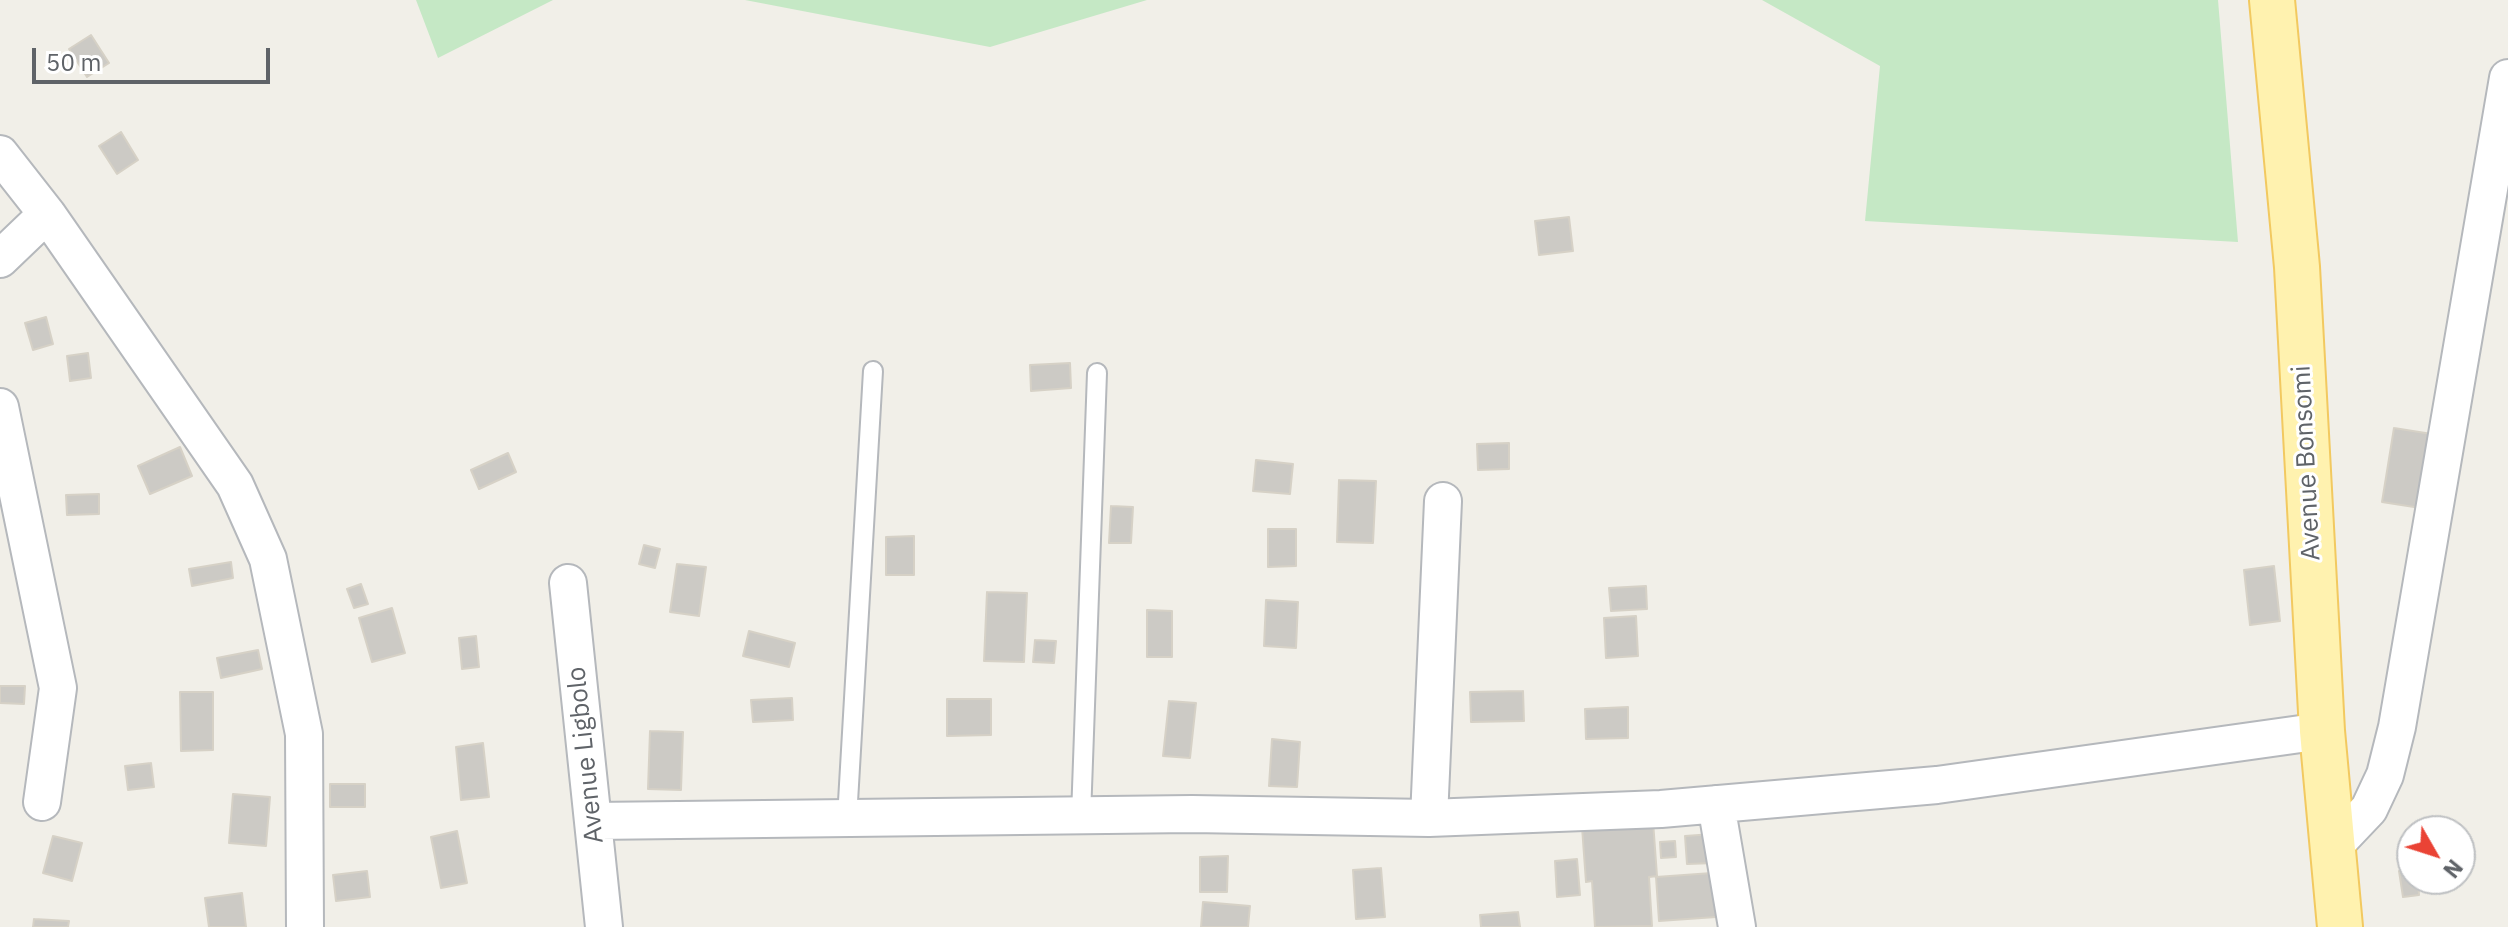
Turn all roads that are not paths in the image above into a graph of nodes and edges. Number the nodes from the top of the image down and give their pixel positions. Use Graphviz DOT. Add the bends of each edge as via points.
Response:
graph roads {
  1 [pos="2272,0"];
  2 [pos="2508,78"];
  3 [pos="0,154"];
  4 [pos="47,214"];
  5 [pos="0,259"];
  6 [pos="873,371"];
  7 [pos="1097,373"];
  8 [pos="0,407"];
  9 [pos="1443,501"];
  10 [pos="568,583"];
  11 [pos="2322,731"];
  12 [pos="42,802"];
  13 [pos="1716,804"];
  14 [pos="1081,816"];
  15 [pos="1429,818"];
  16 [pos="847,819"];
  17 [pos="593,821"];
  18 [pos="2331,849"];
  19 [pos="305,927"];
  20 [pos="604,927"];
  21 [pos="1737,927"];
  22 [pos="2340,927"];
  1 -- 11 [label="main road, Avenue Bonsomi" via="2297,267"];
  2 -- 18 [label="street" via="2397,727 2385,775 2369,809"];
  3 -- 4 [label="street"];
  4 -- 5 [label="street"];
  4 -- 19 [label="street" via="235,485 268,559 304,734"];
  6 -- 16 [label="lane"];
  7 -- 14 [label="lane"];
  8 -- 12 [label="street" via="58,688"];
  9 -- 15 [label="street"];
  10 -- 17 [label="street, Avenue Ligbolo"];
  11 -- 13 [label="street" via="1937,785"];
  11 -- 18 [label="main road, Avenue Bonsomi"];
  13 -- 15 [label="street"];
  13 -- 21 [label="street"];
  14 -- 15 [label="street"];
  14 -- 16 [label="street"];
  16 -- 17 [label="street"];
  17 -- 20 [label="street, Avenue Ligbolo"];
  18 -- 22 [label="main road, Avenue Bonsomi"];
}
